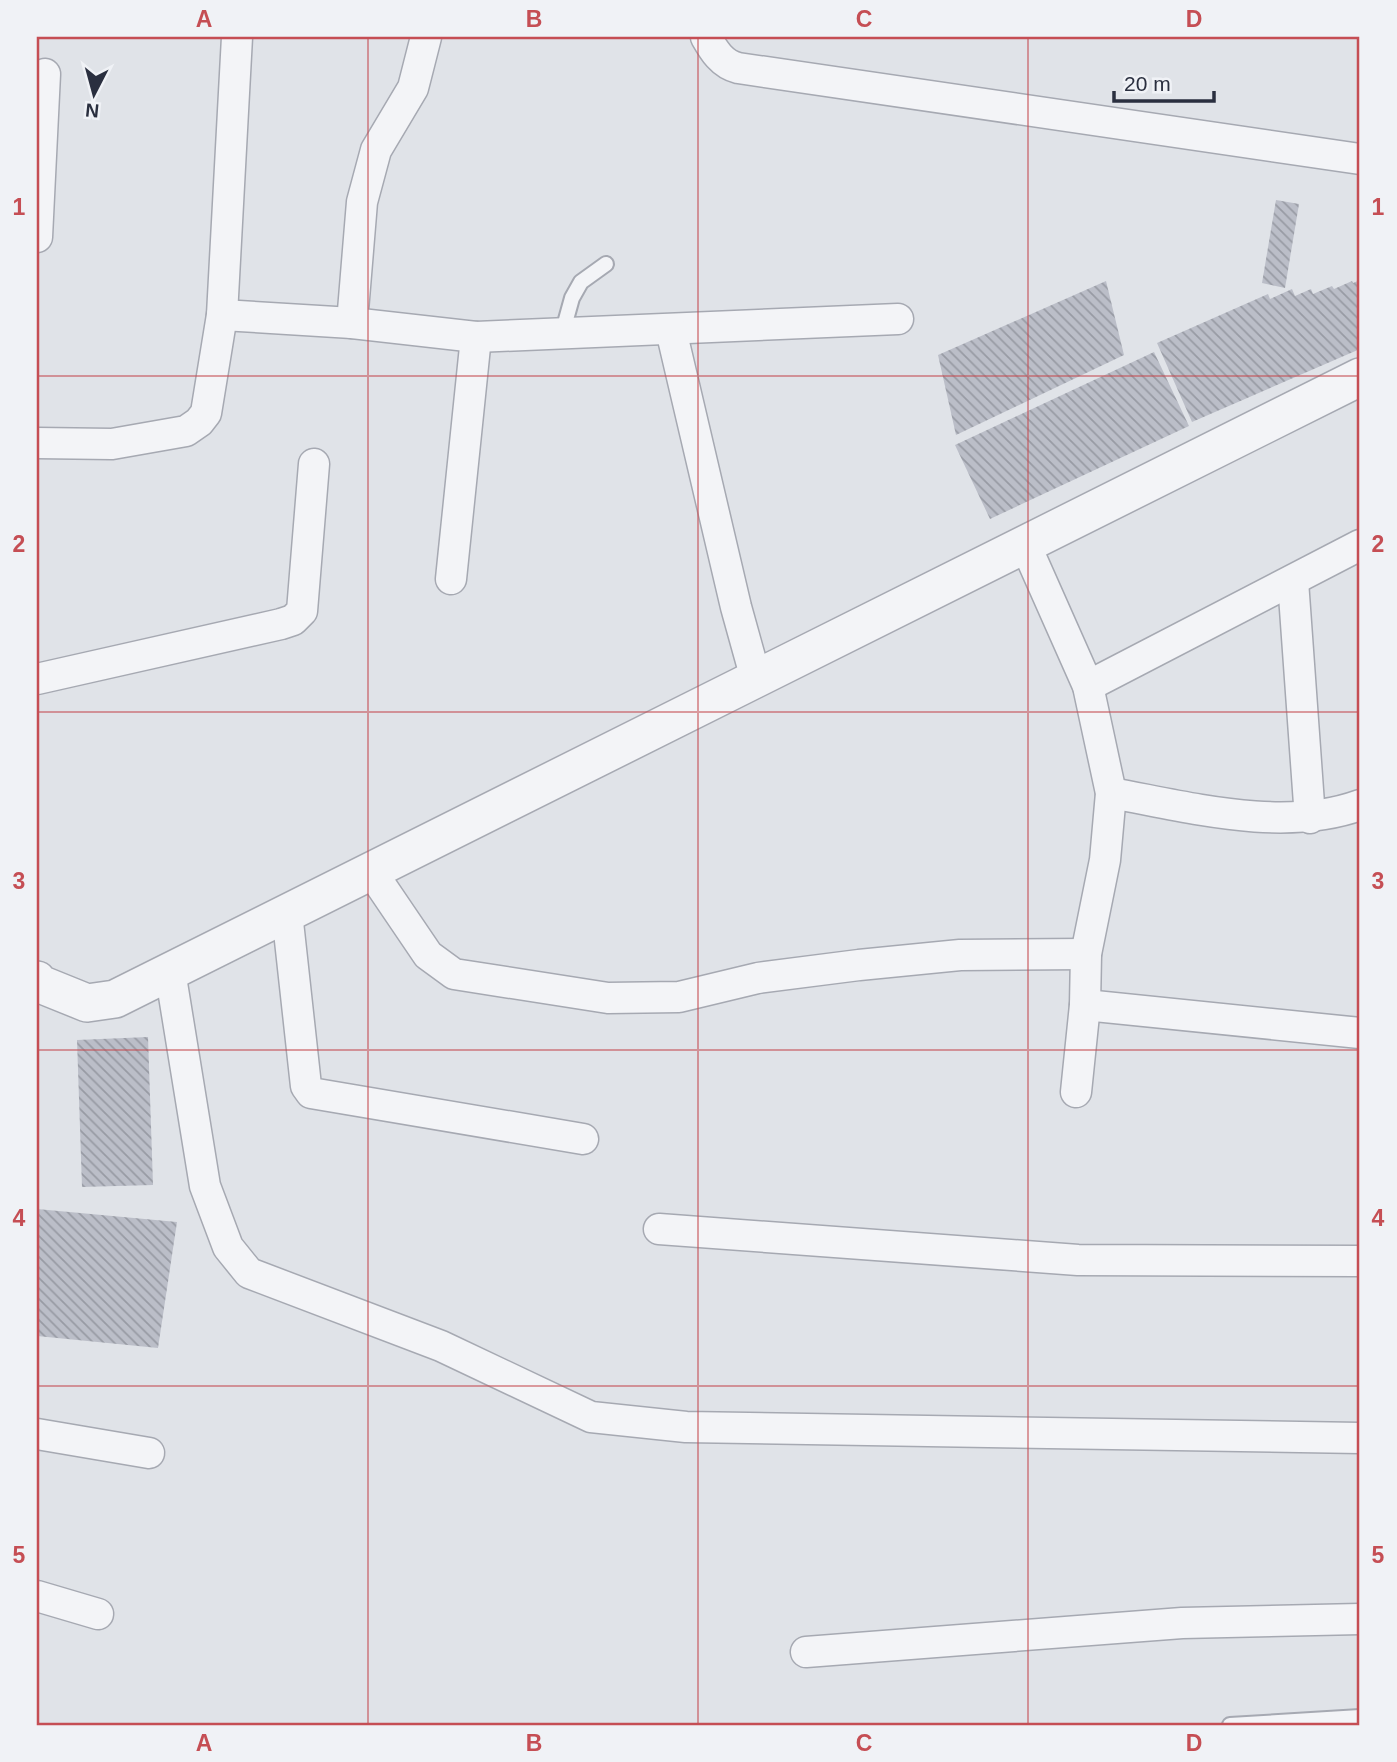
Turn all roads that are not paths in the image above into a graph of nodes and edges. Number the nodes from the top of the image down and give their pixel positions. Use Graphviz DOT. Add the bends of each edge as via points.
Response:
graph roads {
  1 [pos="237,37"];
  2 [pos="426,37"];
  3 [pos="706,37"];
  4 [pos="45,74"];
  5 [pos="1360,159"];
  6 [pos="37,237"];
  7 [pos="606,264"];
  8 [pos="222,315"];
  9 [pos="898,319"];
  10 [pos="352,323"];
  11 [pos="671,330"];
  12 [pos="562,334"];
  13 [pos="476,337"];
  14 [pos="1360,377"];
  15 [pos="37,443"];
  16 [pos="314,464"];
  17 [pos="1025,544"];
  18 [pos="1360,545"];
  19 [pos="451,579"];
  20 [pos="1293,581"];
  21 [pos="37,679"];
  22 [pos="756,679"];
  23 [pos="1088,686"];
  24 [pos="1111,793"];
  25 [pos="1360,805"];
  26 [pos="1310,818"];
  27 [pos="371,871"];
  28 [pos="287,913"];
  29 [pos="1086,954"];
  30 [pos="170,971"];
  31 [pos="38,984"];
  32 [pos="1085,1005"];
  33 [pos="1360,1033"];
  34 [pos="1076,1092"];
  35 [pos="583,1139"];
  36 [pos="659,1229"];
  37 [pos="1360,1261"];
  38 [pos="37,1434"];
  39 [pos="1360,1438"];
  40 [pos="149,1453"];
  41 [pos="37,1596"];
  42 [pos="98,1614"];
  43 [pos="1360,1619"];
  44 [pos="806,1651"];
  45 [pos="1360,1717"];
  46 [pos="1230,1725"];
  1 -- 8 [label="street"];
  2 -- 10 [label="street" via="414,88 376,150 362,202"];
  3 -- 5 [label="street" via="718,56 738,68"];
  4 -- 6 [label="street"];
  7 -- 12 [label="lane" via="581,282"];
  8 -- 10 [label="street"];
  8 -- 15 [label="street" via="206,413 186,431 112,444"];
  9 -- 11 [label="street"];
  10 -- 13 [label="street"];
  11 -- 12 [label="street"];
  11 -- 22 [label="street"];
  12 -- 13 [label="street"];
  13 -- 19 [label="street"];
  14 -- 17 [label="street"];
  16 -- 21 [label="street" via="302,611 297,617"];
  17 -- 22 [label="street"];
  17 -- 23 [label="street"];
  18 -- 20 [label="street"];
  20 -- 23 [label="street"];
  20 -- 26 [label="street"];
  22 -- 27 [label="street"];
  23 -- 24 [label="street"];
  24 -- 26 [label="street" via="1224,813"];
  24 -- 29 [label="street" via="1105,860"];
  25 -- 26 [label="street"];
  27 -- 28 [label="street"];
  27 -- 29 [label="street" via="428,955 454,974 608,998 679,997 758,978 947,956"];
  28 -- 30 [label="street"];
  28 -- 35 [label="street" via="306,1086 311,1093"];
  29 -- 32 [label="street"];
  30 -- 31 [label="street" via="115,999 87,1003"];
  30 -- 39 [label="street" via="205,1186 228,1247 248,1273 441,1346 591,1417 686,1427"];
  32 -- 33 [label="street"];
  32 -- 34 [label="street"];
  36 -- 37 [label="street" via="1078,1260"];
  38 -- 40 [label="street"];
  41 -- 42 [label="street"];
  43 -- 44 [label="street" via="1182,1623"];
  45 -- 46 [label="lane"];
}
